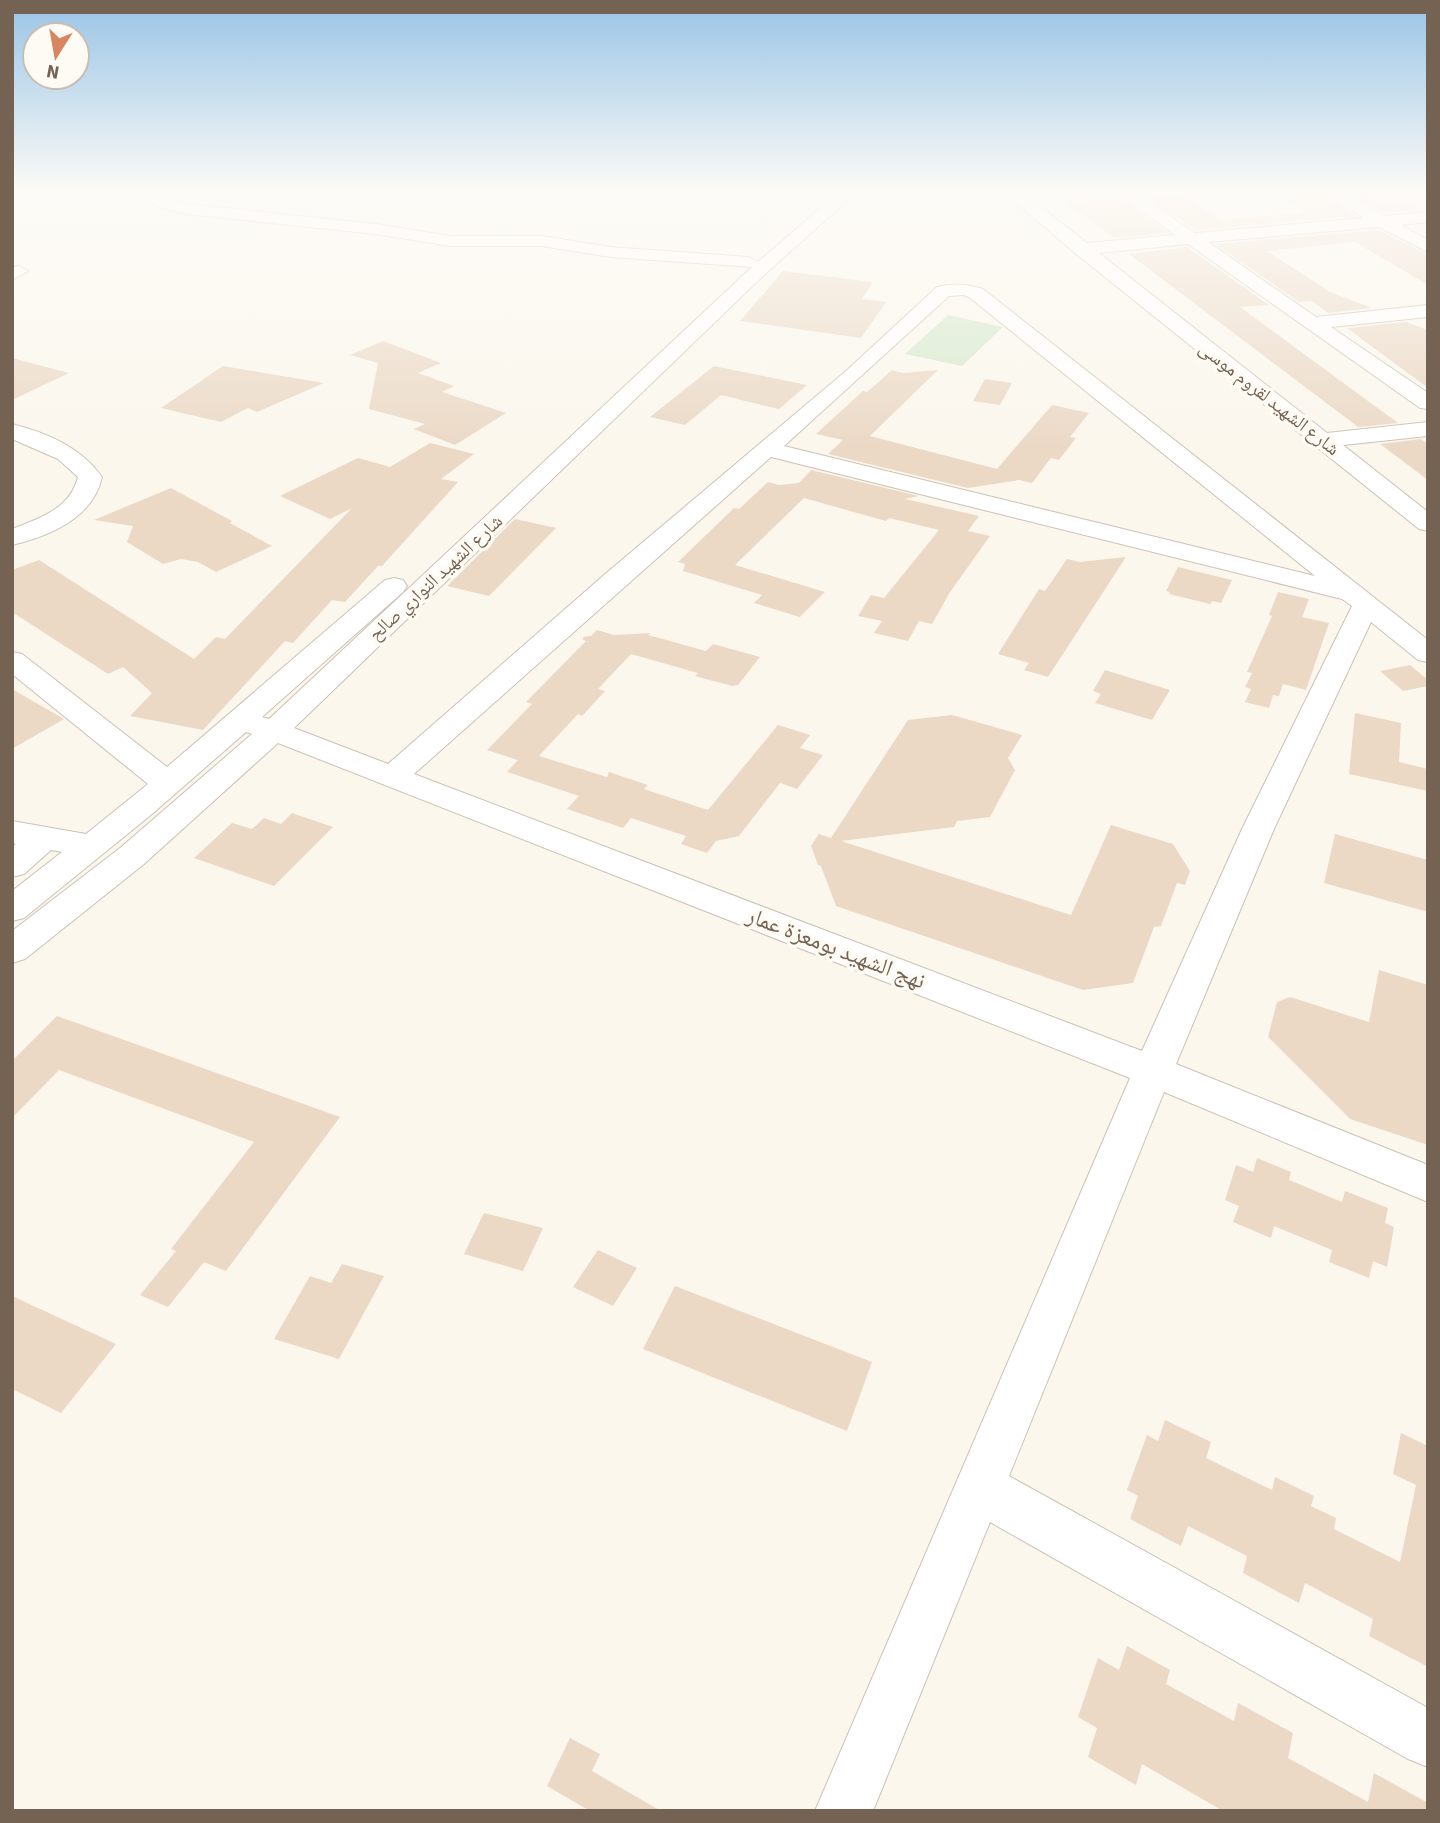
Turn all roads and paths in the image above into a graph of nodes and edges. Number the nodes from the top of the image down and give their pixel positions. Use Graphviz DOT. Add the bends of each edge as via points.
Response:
graph roads {
  1 [pos="731,278"];
  2 [pos="751,278"];
  3 [pos="1128,278"];
  4 [pos="1246,278"];
  5 [pos="1428,311"];
  6 [pos="1311,323"];
  7 [pos="1428,403"];
  8 [pos="1428,429"];
  9 [pos="12,431"];
  10 [pos="1331,439"];
  11 [pos="767,449"];
  12 [pos="1428,506"];
  13 [pos="1428,524"];
  14 [pos="12,538"];
  15 [pos="1359,600"];
  16 [pos="1428,654"];
  17 [pos="12,660"];
  18 [pos="241,720"];
  19 [pos="274,731"];
  20 [pos="392,777"];
  21 [pos="167,783"];
  22 [pos="12,832"];
  23 [pos="45,837"];
  24 [pos="93,846"];
  25 [pos="12,866"];
  26 [pos="12,909"];
  27 [pos="12,950"];
  28 [pos="1153,1071"];
  29 [pos="1428,1184"];
  30 [pos="978,1487"];
  31 [pos="1428,1739"];
  32 [pos="844,1811"];
  1 -- 18 [label="street, شارع الشهيد النواري صالح"];
  2 -- 19 [label="street, شارع الشهيد النواري صالح"];
  3 -- 10 [label="street, شارع الشهيد لقروم موسى"];
  4 -- 6 [label="street"];
  5 -- 6 [label="street"];
  6 -- 7 [label="street"];
  8 -- 10 [label="street"];
  9 -- 14 [label="street" via="50,445 79,463 90,481 69,511"];
  10 -- 12 [label="street, شارع الشهيد لقروم موسى"];
  10 -- 13 [label="street, شارع الشهيد لقروم موسى"];
  11 -- 15 [label="street"];
  11 -- 15 [label="street" via="944,291 969,290"];
  11 -- 20 [label="street"];
  15 -- 16 [label="street"];
  15 -- 28 [label="street"];
  17 -- 21 [label="street"];
  18 -- 19 [label="street, نهج الشهيد بومعزة عمار"];
  18 -- 21 [label="street, شارع الشهيد النواري صالح"];
  19 -- 20 [label="street, نهج الشهيد بومعزة عمار"];
  19 -- 27 [label="street, شارع الشهيد النواري صالح" via="132,856"];
  20 -- 28 [label="street, نهج الشهيد بومعزة عمار"];
  21 -- 24 [label="street, شارع الشهيد النواري صالح"];
  22 -- 23 [label="street"];
  23 -- 24 [label="street"];
  23 -- 25 [label="street"];
  24 -- 26 [label="street, شارع الشهيد النواري صالح"];
  28 -- 29 [label="street, نهج الشهيد بومعزة عمار"];
  28 -- 30 [label="street"];
  30 -- 31 [label="street"];
  30 -- 32 [label="street"];
}
